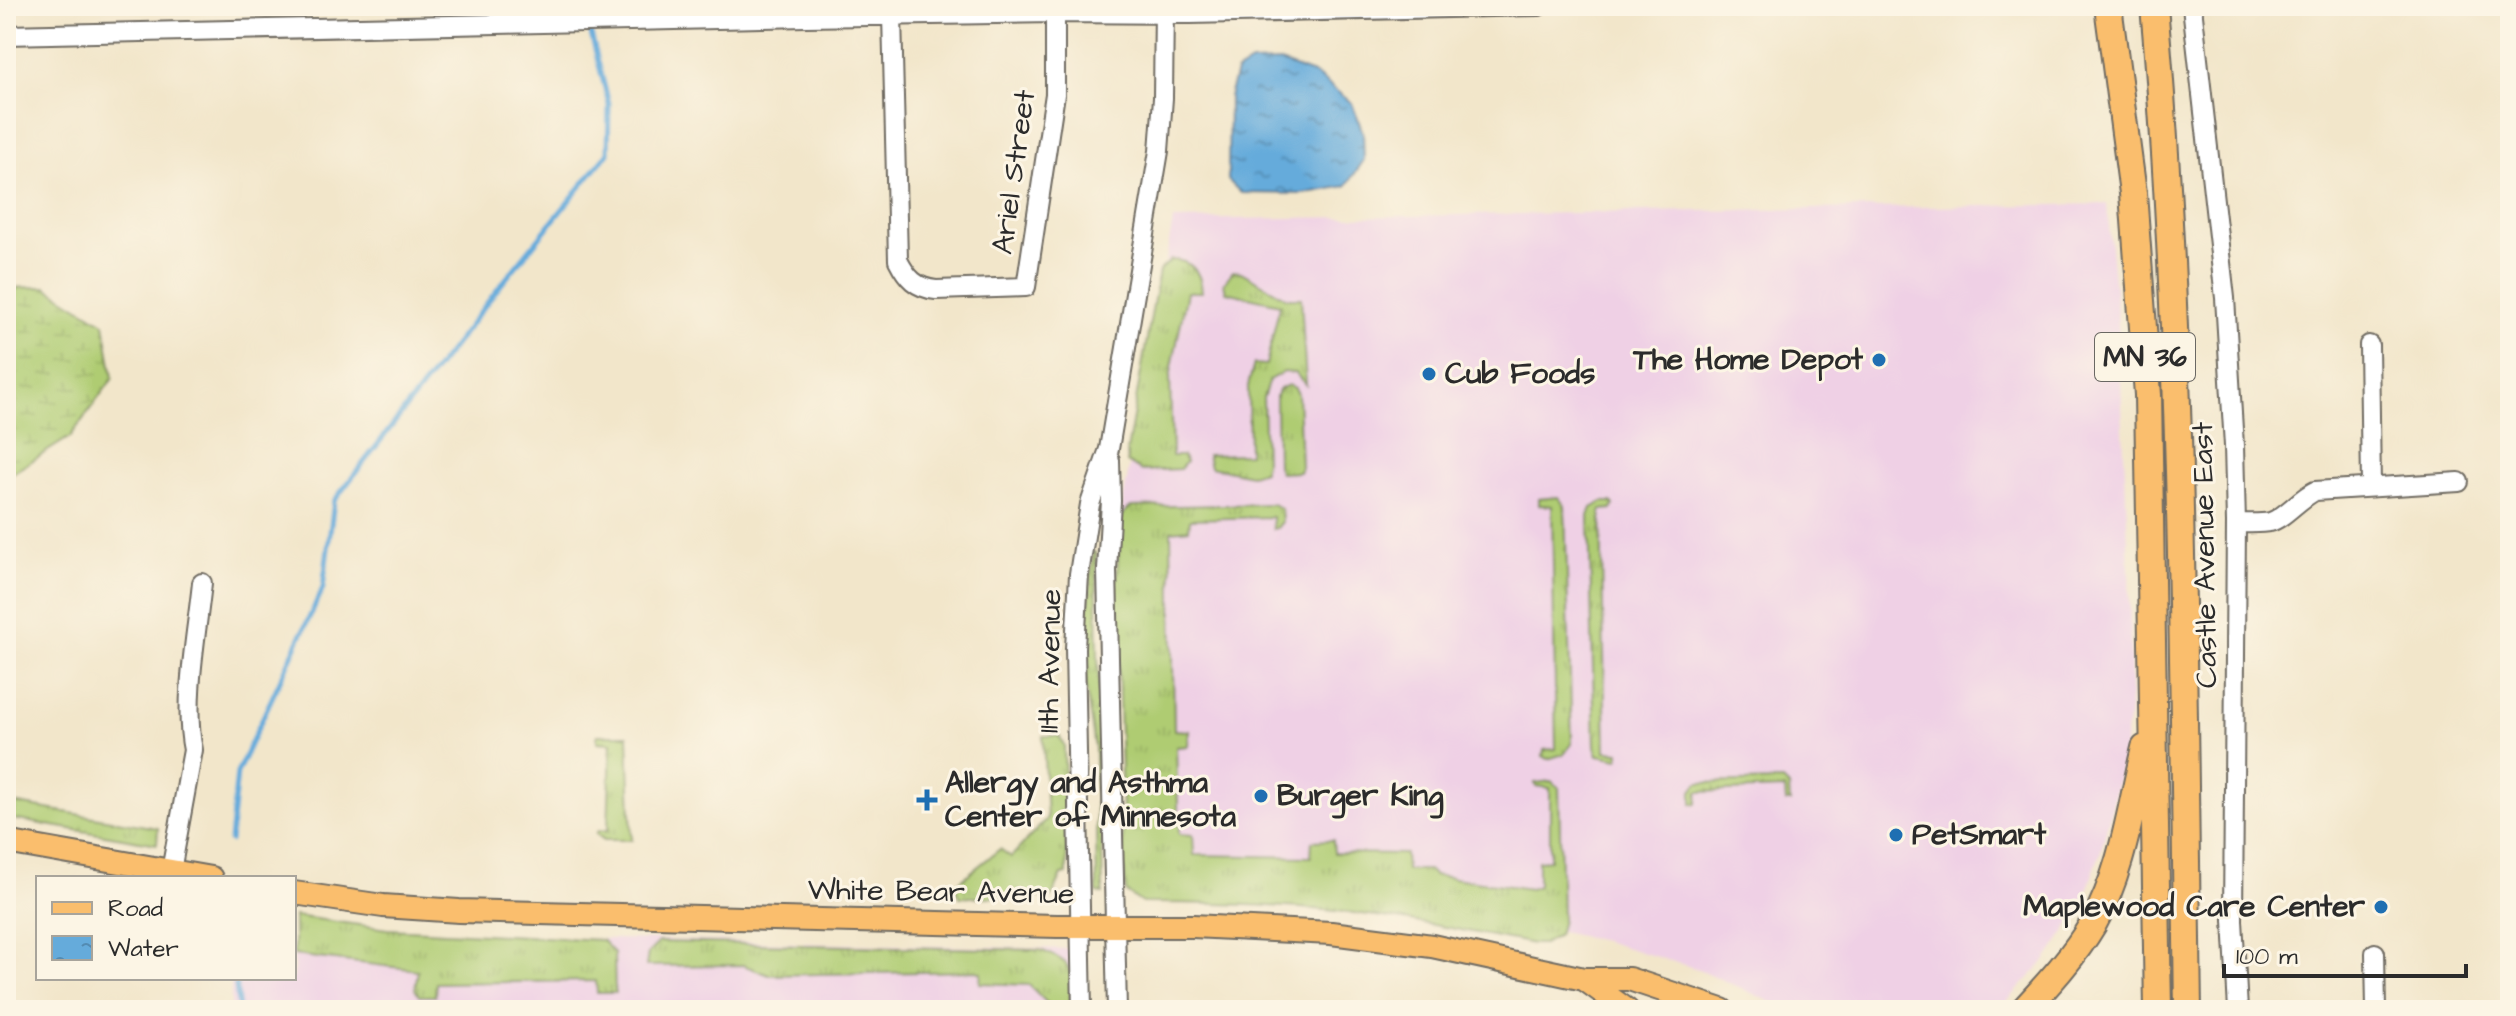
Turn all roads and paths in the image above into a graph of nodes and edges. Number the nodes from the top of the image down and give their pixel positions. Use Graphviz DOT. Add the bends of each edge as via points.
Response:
graph roads {
  1 [pos="1539,6"];
  2 [pos="2108,6"];
  3 [pos="2154,6"];
  4 [pos="2192,6"];
  5 [pos="1164,10"];
  6 [pos="810,11"];
  7 [pos="1055,13"];
  8 [pos="662,14"];
  9 [pos="892,15"];
  10 [pos="6,35"];
  11 [pos="2369,345"];
  12 [pos="1109,449"];
  13 [pos="2459,482"];
  14 [pos="2371,487"];
  15 [pos="2236,523"];
  16 [pos="202,583"];
  17 [pos="2154,709"];
  18 [pos="6,842"];
  19 [pos="171,871"];
  20 [pos="200,876"];
  21 [pos="296,893"];
  22 [pos="2187,908"];
  23 [pos="1081,925"];
  24 [pos="1115,925"];
  25 [pos="2375,953"];
  26 [pos="1584,979"];
  27 [pos="1082,1010"];
  28 [pos="1117,1010"];
  29 [pos="1627,1010"];
  30 [pos="1722,1010"];
  31 [pos="2024,1010"];
  32 [pos="2158,1010"];
  33 [pos="2188,1010"];
  34 [pos="2199,1010"];
  35 [pos="2238,1010"];
  36 [pos="2376,1010"];
  1 -- 5 [label="street"];
  2 -- 17 [label="highway, MN 36" via="2133,193 2148,395"];
  3 -- 22 [label="highway, MN 36" via="2173,295"];
  4 -- 15 [label="street, Castle Avenue East" via="2225,298"];
  5 -- 7 [label="street"];
  5 -- 12 [label="street, 11th Avenue" via="1159,151"];
  6 -- 8 [label="street"];
  6 -- 9 [label="street"];
  7 -- 9 [label="street"];
  7 -- 9 [label="street, Ariel Street" via="1055,94 1026,287 936,290 913,283 898,260"];
  8 -- 10 [label="street"];
  11 -- 14 [label="street"];
  12 -- 23 [label="street, 11th Avenue" via="1090,504 1079,574 1075,648"];
  12 -- 24 [label="street, 11th Avenue"];
  13 -- 14 [label="street"];
  14 -- 15 [label="street" via="2315,491 2270,522"];
  15 -- 35 [label="street, Castle Avenue East" via="2233,920"];
  16 -- 19 [label="street" via="191,699 193,750"];
  17 -- 31 [label="highway" via="2108,893 2076,949"];
  17 -- 32 [label="highway, MN 36"];
  18 -- 19 [label="main road"];
  19 -- 20 [label="main road"];
  21 -- 23 [label="main road, White Bear Avenue" via="447,910"];
  22 -- 33 [label="highway, MN 36"];
  22 -- 34 [label="highway"];
  23 -- 24 [label="main road, White Bear Avenue"];
  23 -- 27 [label="street, 11th Avenue"];
  24 -- 26 [label="main road, White Bear Avenue" via="1283,929 1384,939"];
  24 -- 28 [label="street, 11th Avenue"];
  25 -- 36 [label="street"];
  26 -- 29 [label="main road"];
  26 -- 30 [label="main road" via="1629,979"];
}
